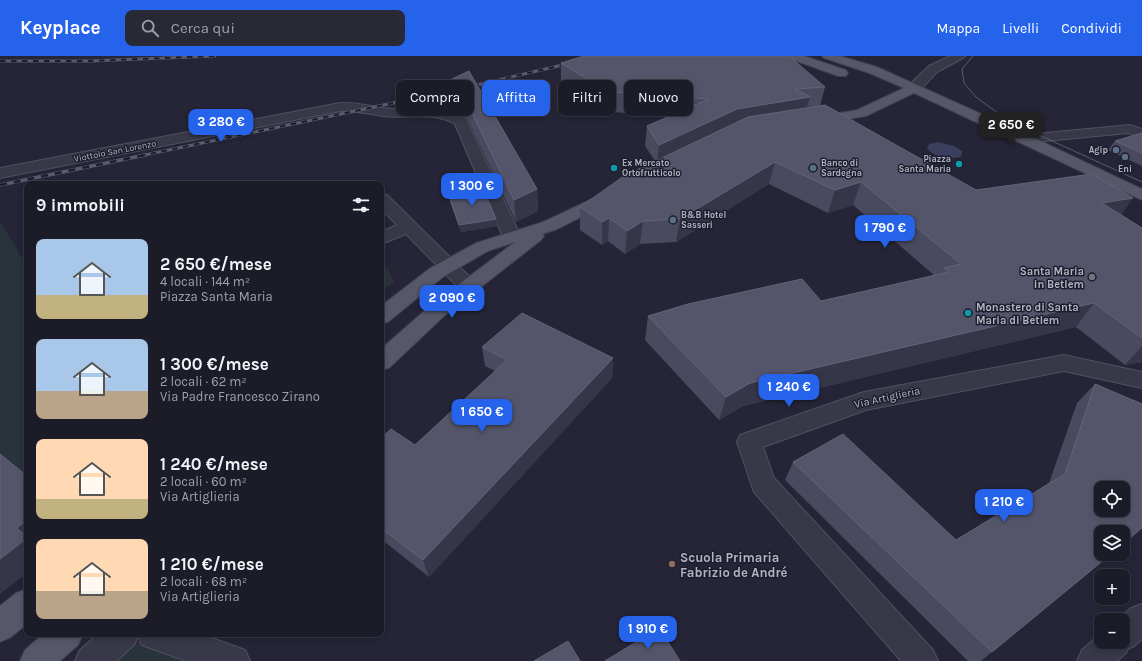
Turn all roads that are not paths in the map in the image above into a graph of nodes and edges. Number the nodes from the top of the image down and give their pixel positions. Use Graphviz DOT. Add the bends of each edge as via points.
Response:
graph roads {
  1 [pos="792,56"];
  2 [pos="828,56"];
  3 [pos="959,56"];
  4 [pos="914,88"];
  5 [pos="799,124"];
  6 [pos="1142,134"];
  7 [pos="1025,139"];
  8 [pos="0,173"];
  9 [pos="619,192"];
  10 [pos="1142,195"];
  11 [pos="384,202"];
  12 [pos="408,226"];
  13 [pos="549,226"];
  14 [pos="384,238"];
  15 [pos="512,238"];
  16 [pos="447,266"];
  17 [pos="468,286"];
  18 [pos="384,315"];
  19 [pos="384,359"];
  20 [pos="1142,380"];
  21 [pos="24,606"];
  22 [pos="1142,619"];
  23 [pos="0,626"];
  24 [pos="1130,629"];
  25 [pos="64,637"];
  26 [pos="119,637"];
  27 [pos="162,637"];
  28 [pos="1107,649"];
  29 [pos="36,661"];
  30 [pos="91,661"];
  31 [pos="234,661"];
  32 [pos="922,661"];
  33 [pos="1093,661"];
  1 -- 4 [label="main road" via="856,77"];
  2 -- 4 [label="main road" via="873,70"];
  3 -- 4 [label="street" via="933,69"];
  4 -- 5 [label="main road" via="861,113"];
  4 -- 7 [label="main road"];
  6 -- 7 [label="street" via="1130,130"];
  7 -- 10 [label="main road"];
  8 -- 15 [label="street, Viottolo San Lorenzo" via="340,106 356,106 388,113 442,114 461,122"];
  9 -- 13 [label="main road"];
  11 -- 12 [label="street"];
  12 -- 14 [label="street"];
  12 -- 16 [label="street"];
  13 -- 15 [label="main road"];
  13 -- 17 [label="main road"];
  15 -- 16 [label="main road" via="482,247"];
  16 -- 17 [label="street"];
  16 -- 18 [label="main road"];
  17 -- 19 [label="main road" via="436,311"];
  20 -- 32 [label="street, Via Artiglieria" via="1064,363 864,401 749,442 763,484"];
  21 -- 23 [label="main road"];
  22 -- 24 [label="street"];
  25 -- 29 [label="main road"];
  26 -- 30 [label="street"];
  27 -- 31 [label="street"];
  28 -- 33 [label="street"];
}
